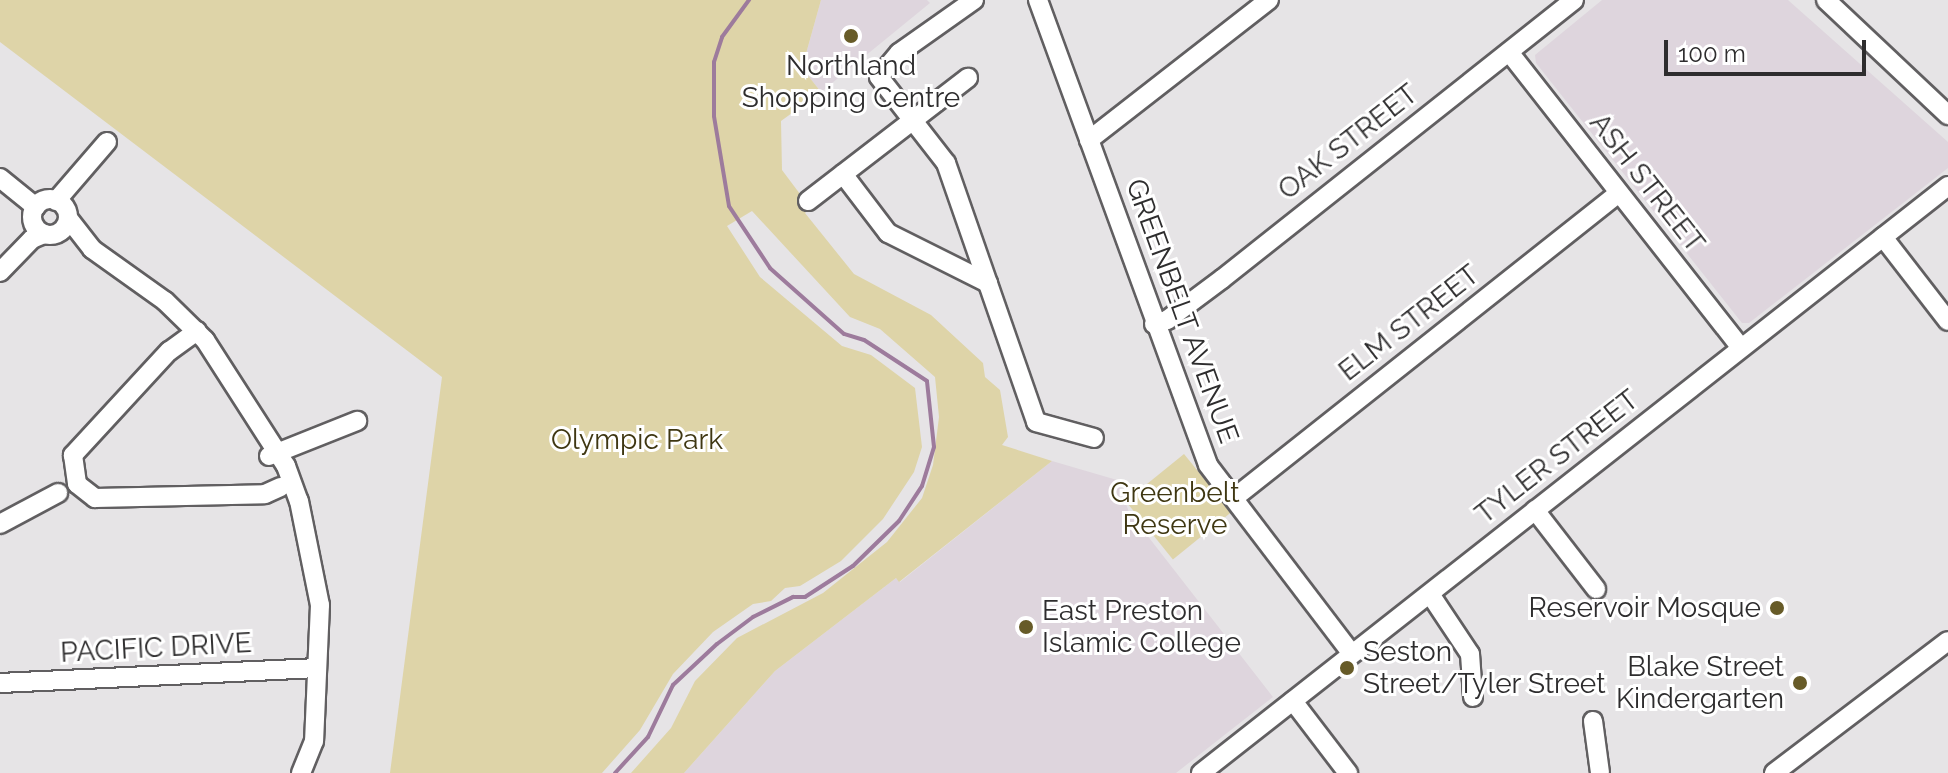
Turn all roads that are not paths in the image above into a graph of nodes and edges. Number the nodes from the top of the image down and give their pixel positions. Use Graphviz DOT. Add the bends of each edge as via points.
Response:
graph roads {
  1 [pos="974,0"];
  2 [pos="1038,0"];
  3 [pos="1269,0"];
  4 [pos="1574,0"];
  5 [pos="1826,0"];
  6 [pos="1509,52"];
  7 [pos="968,78"];
  8 [pos="1948,115"];
  9 [pos="912,121"];
  10 [pos="1089,140"];
  11 [pos="107,142"];
  12 [pos="843,174"];
  13 [pos="0,178"];
  14 [pos="1948,186"];
  15 [pos="1619,193"];
  16 [pos="808,201"];
  17 [pos="64,204"];
  18 [pos="36,207"];
  19 [pos="42,233"];
  20 [pos="1883,237"];
  21 [pos="92,249"];
  22 [pos="0,272"];
  23 [pos="988,283"];
  24 [pos="1948,321"];
  25 [pos="1154,324"];
  26 [pos="188,330"];
  27 [pos="1741,348"];
  28 [pos="357,421"];
  29 [pos="1094,438"];
  30 [pos="278,467"];
  31 [pos="58,493"];
  32 [pos="1234,498"];
  33 [pos="1535,510"];
  34 [pos="0,524"];
  35 [pos="1596,589"];
  36 [pos="1430,594"];
  37 [pos="1948,641"];
  38 [pos="1351,653"];
  39 [pos="315,668"];
  40 [pos="0,683"];
  41 [pos="1473,697"];
  42 [pos="1293,701"];
  43 [pos="1593,721"];
  44 [pos="301,773"];
  45 [pos="1201,773"];
  46 [pos="1348,773"];
  47 [pos="1600,773"];
  48 [pos="1774,773"];
  1 -- 9 [label="street" via="883,69 882,85"];
  2 -- 10 [label="street, GREENBELT AVENUE"];
  3 -- 10 [label="street"];
  4 -- 6 [label="street, OAK STREET"];
  5 -- 8 [label="street"];
  6 -- 15 [label="street, ASH STREET"];
  6 -- 25 [label="street, OAK STREET" via="1211,287"];
  7 -- 9 [label="street"];
  9 -- 12 [label="street"];
  9 -- 23 [label="street" via="946,163"];
  10 -- 25 [label="street, GREENBELT AVENUE"];
  11 -- 17 [label="street"];
  12 -- 16 [label="street"];
  12 -- 23 [label="street" via="888,233"];
  13 -- 18 [label="street"];
  14 -- 20 [label="street, TYLER STREET"];
  15 -- 27 [label="street, ASH STREET"];
  15 -- 32 [label="street, ELM STREET"];
  17 -- 18 [label="street"];
  17 -- 19 [label="street"];
  17 -- 21 [label="street"];
  18 -- 19 [label="street"];
  19 -- 21 [label="street"];
  19 -- 22 [label="street"];
  20 -- 24 [label="street"];
  20 -- 27 [label="street, TYLER STREET"];
  21 -- 26 [label="street"];
  23 -- 29 [label="street" via="1036,422"];
  25 -- 32 [label="street, GREENBELT AVENUE" via="1208,465"];
  26 -- 30 [label="street" via="208,349 262,430"];
  26 -- 30 [label="street" via="73,455 77,484 95,498 265,494"];
  27 -- 33 [label="street, TYLER STREET"];
  28 -- 30 [label="street" via="301,447"];
  30 -- 39 [label="street" via="299,501 319,596"];
  31 -- 34 [label="street"];
  32 -- 38 [label="street, GREENBELT AVENUE"];
  33 -- 35 [label="street"];
  33 -- 36 [label="street, TYLER STREET"];
  36 -- 38 [label="street, TYLER STREET"];
  36 -- 41 [label="street" via="1470,654"];
  37 -- 48 [label="street"];
  38 -- 42 [label="street, TYLER STREET"];
  39 -- 40 [label="street, PACIFIC DRIVE"];
  39 -- 44 [label="street" via="314,741"];
  42 -- 45 [label="street, TYLER STREET"];
  42 -- 46 [label="street"];
  43 -- 47 [label="street"];
}
